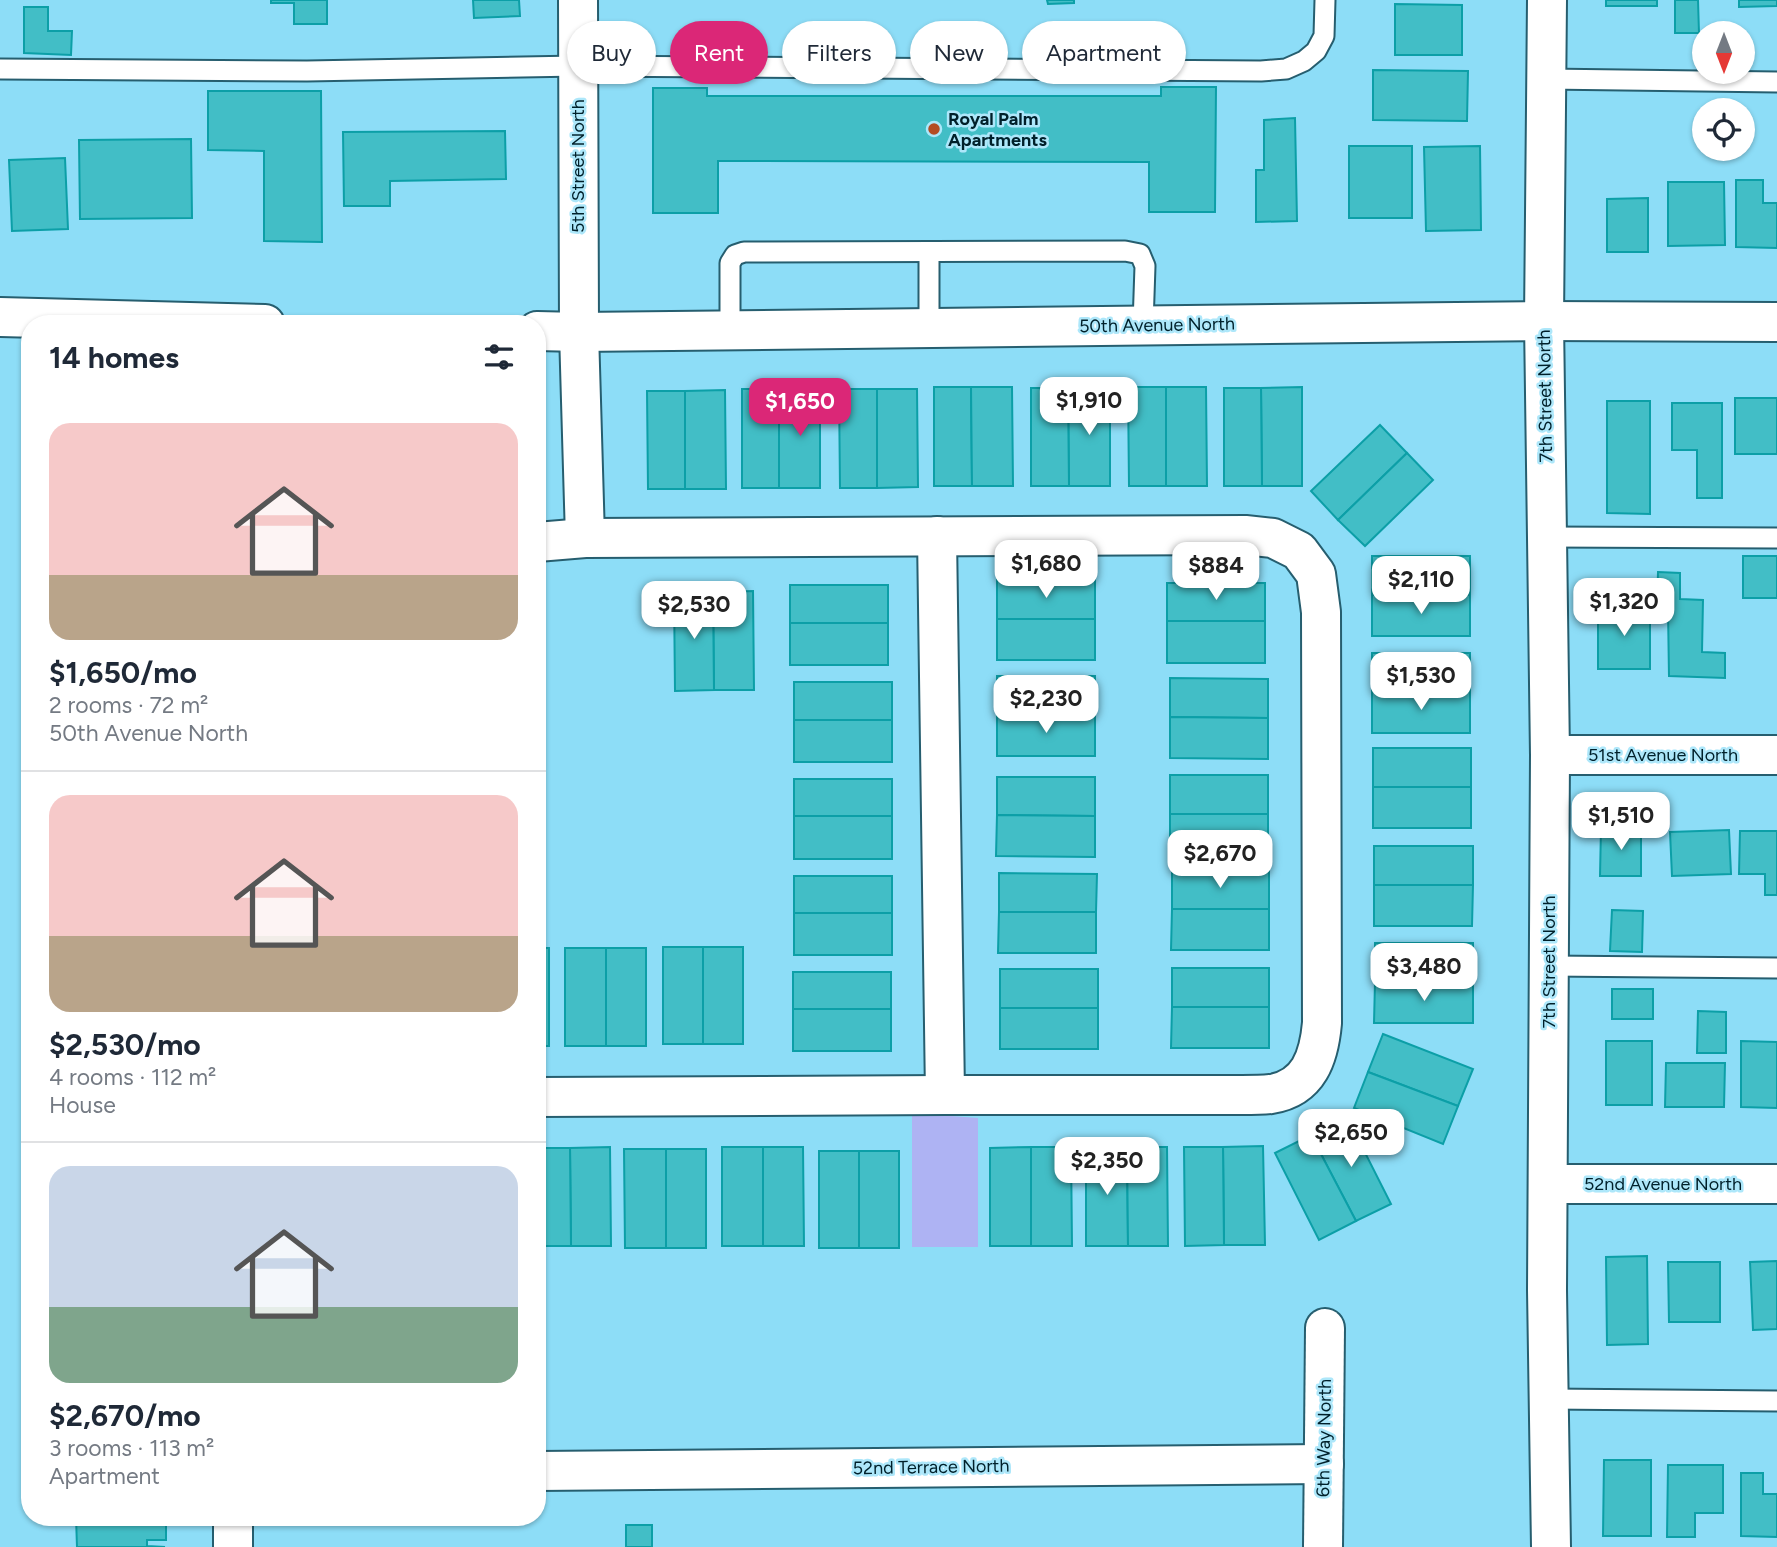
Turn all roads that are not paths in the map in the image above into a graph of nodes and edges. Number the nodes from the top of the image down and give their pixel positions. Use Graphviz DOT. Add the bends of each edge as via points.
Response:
graph roads {
  1 [pos="578,0"];
  2 [pos="1325,0"];
  3 [pos="1547,0"];
  4 [pos="578,21"];
  5 [pos="567,66"];
  6 [pos="656,67"];
  7 [pos="0,69"];
  8 [pos="1546,79"];
  9 [pos="1777,82"];
  10 [pos="578,84"];
  11 [pos="929,252"];
  12 [pos="0,317"];
  13 [pos="21,318"];
  14 [pos="1544,321"];
  15 [pos="1777,322"];
  16 [pos="1143,325"];
  17 [pos="929,328"];
  18 [pos="730,330"];
  19 [pos="546,331"];
  20 [pos="579,332"];
  21 [pos="937,536"];
  22 [pos="1547,537"];
  23 [pos="585,538"];
  24 [pos="1777,538"];
  25 [pos="546,541"];
  26 [pos="1550,755"];
  27 [pos="1777,755"];
  28 [pos="1549,966"];
  29 [pos="1777,968"];
  30 [pos="945,1095"];
  31 [pos="546,1097"];
  32 [pos="1549,1184"];
  33 [pos="1777,1184"];
  34 [pos="1325,1328"];
  35 [pos="1549,1399"];
  36 [pos="1777,1401"];
  37 [pos="1324,1464"];
  38 [pos="546,1471"];
  39 [pos="233,1526"];
  40 [pos="233,1547"];
  41 [pos="1323,1547"];
  42 [pos="1551,1547"];
  1 -- 4 [label="street, 5th Street North"];
  2 -- 6 [label="lane" via="1324,36 1316,51 1286,69"];
  3 -- 8 [label="street, 7th Street North"];
  5 -- 7 [label="lane" via="307,71"];
  8 -- 9 [label="lane"];
  8 -- 14 [label="street, 7th Street North"];
  10 -- 20 [label="street, 5th Street North"];
  11 -- 16 [label="lane" via="1140,254 1145,265"];
  11 -- 17 [label="lane"];
  11 -- 18 [label="lane" via="744,252 730,263"];
  12 -- 13 [label="street"];
  14 -- 15 [label="street, 50th Avenue North"];
  14 -- 16 [label="street, 50th Avenue North"];
  14 -- 22 [label="street, 7th Street North"];
  16 -- 17 [label="street, 50th Avenue North"];
  17 -- 18 [label="street, 50th Avenue North"];
  18 -- 20 [label="street, 50th Avenue North"];
  19 -- 20 [label="street, 50th Avenue North"];
  20 -- 23 [label="street, 5th Street North"];
  21 -- 23 [label="street"];
  21 -- 30 [label="street"];
  21 -- 30 [label="street" via="1273,538 1299,551 1316,573 1321,612 1322,1023 1315,1061 1305,1077 1272,1094"];
  22 -- 24 [label="lane"];
  22 -- 26 [label="street, 7th Street North"];
  23 -- 25 [label="street"];
  26 -- 27 [label="street, 51st Avenue North"];
  26 -- 28 [label="street, 7th Street North"];
  28 -- 29 [label="lane"];
  28 -- 32 [label="street, 7th Street North"];
  30 -- 31 [label="street"];
  32 -- 33 [label="street, 52nd Avenue North"];
  32 -- 35 [label="street, 7th Street North"];
  34 -- 37 [label="street, 6th Way North"];
  35 -- 36 [label="lane"];
  35 -- 42 [label="street, 7th Street North"];
  37 -- 38 [label="street, 52nd Terrace North"];
  37 -- 41 [label="street, 6th Way North"];
  39 -- 40 [label="street"];
}
